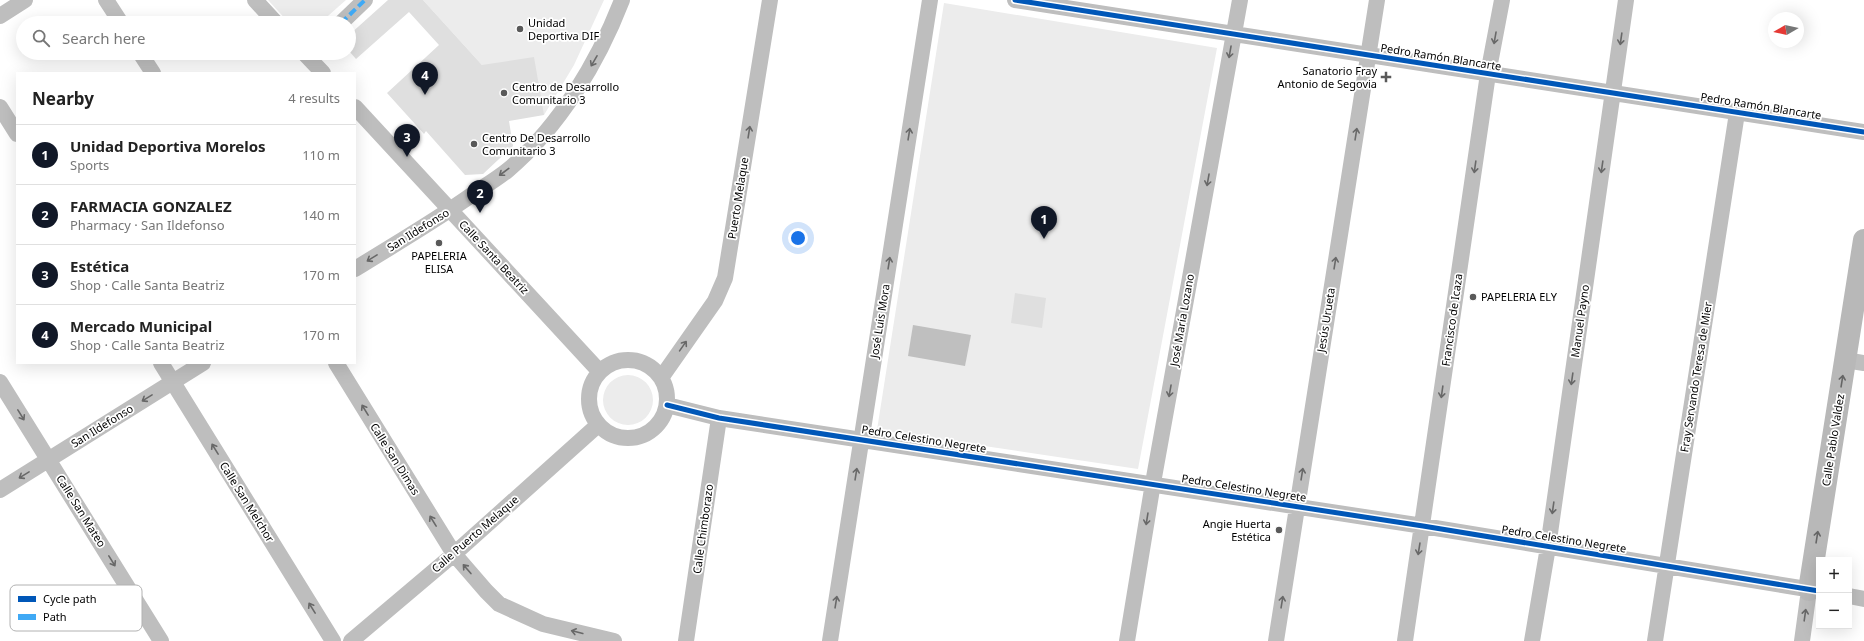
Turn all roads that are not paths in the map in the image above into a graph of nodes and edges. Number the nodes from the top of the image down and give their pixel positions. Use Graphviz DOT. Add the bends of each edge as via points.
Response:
graph roads {
  1 [pos="25,0"];
  2 [pos="106,0"];
  3 [pos="255,0"];
  4 [pos="365,0"];
  5 [pos="622,0"];
  6 [pos="770,0"];
  7 [pos="930,0"];
  8 [pos="1015,0"];
  9 [pos="1240,0"];
  10 [pos="1377,0"];
  11 [pos="1502,0"];
  12 [pos="1626,0"];
  13 [pos="1087,5"];
  14 [pos="0,16"];
  15 [pos="116,16"];
  16 [pos="270,16"];
  17 [pos="348,16"];
  18 [pos="1234,34"];
  19 [pos="1368,56"];
  20 [pos="145,60"];
  21 [pos="312,60"];
  22 [pos="152,72"];
  23 [pos="322,72"];
  24 [pos="1488,74"];
  25 [pos="1613,94"];
  26 [pos="0,108"];
  27 [pos="356,108"];
  28 [pos="1737,113"];
  29 [pos="16,132"];
  30 [pos="1864,132"];
  31 [pos="451,210"];
  32 [pos="1864,240"];
  33 [pos="356,268"];
  34 [pos="1855,361"];
  35 [pos="162,364"];
  36 [pos="202,364"];
  37 [pos="337,364"];
  38 [pos="600,372"];
  39 [pos="661,378"];
  40 [pos="0,382"];
  41 [pos="173,382"];
  42 [pos="667,404"];
  43 [pos="719,418"];
  44 [pos="598,425"];
  45 [pos="861,439"];
  46 [pos="49,459"];
  47 [pos="1153,483"];
  48 [pos="0,490"];
  49 [pos="1297,507"];
  50 [pos="1422,526"];
  51 [pos="1548,547"];
  52 [pos="454,554"];
  53 [pos="1666,566"];
  54 [pos="127,585"];
  55 [pos="1814,590"];
  56 [pos="1852,597"];
  57 [pos="1864,599"];
  58 [pos="142,610"];
  59 [pos="161,641"];
  60 [pos="332,641"];
  61 [pos="350,641"];
  62 [pos="609,641"];
  63 [pos="686,641"];
  64 [pos="830,641"];
  65 [pos="1127,641"];
  66 [pos="1276,641"];
  67 [pos="1405,641"];
  68 [pos="1532,641"];
  69 [pos="1655,641"];
  70 [pos="1802,641"];
  1 -- 14 [label="street"];
  2 -- 15 [label="street"];
  3 -- 16 [label="street"];
  4 -- 17 [label="street"];
  5 -- 31 [label="street, San Ildefonso, one-way" via="604,43 562,111 507,171"];
  39 -- 6 [label="street, Puerto Melaque, one-way" via="715,301 725,278"];
  45 -- 7 [label="street, José Luis Mora, one-way"];
  8 -- 13 [label="street, Pedro Ramón Blancarte"];
  9 -- 18 [label="street, José María Lozano"];
  10 -- 19 [label="street, Jesús Urueta"];
  11 -- 24 [label="street, Francisco de Icaza, one-way"];
  12 -- 25 [label="street, Manuel Payno, one-way"];
  13 -- 18 [label="street, Pedro Ramón Blancarte"];
  18 -- 19 [label="street, Pedro Ramón Blancarte"];
  18 -- 47 [label="street, José María Lozano, one-way"];
  19 -- 24 [label="street, Pedro Ramón Blancarte"];
  49 -- 19 [label="street, Jesús Urueta, one-way"];
  20 -- 22 [label="street"];
  21 -- 23 [label="street"];
  24 -- 25 [label="street, Pedro Ramón Blancarte"];
  24 -- 50 [label="street, Francisco de Icaza, one-way"];
  25 -- 28 [label="street, Pedro Ramón Blancarte"];
  25 -- 51 [label="street, Manuel Payno, one-way"];
  26 -- 29 [label="street"];
  27 -- 31 [label="street, Calle Santa Beatriz"];
  28 -- 30 [label="street, Pedro Ramón Blancarte"];
  28 -- 53 [label="street, Fray Servando Teresa de Mier"];
  31 -- 33 [label="street, San Ildefonso, one-way"];
  31 -- 38 [label="street, Calle Santa Beatriz"];
  32 -- 34 [label="street, Calle Pablo Valdez"];
  55 -- 34 [label="street, Calle Pablo Valdez, one-way"];
  35 -- 41 [label="street, Calle San Melchor"];
  36 -- 41 [label="street, San Ildefonso"];
  52 -- 37 [label="street, Calle San Dimas, one-way"];
  38 -- 39 [label="street" via="611,364 624,360 638,362 651,368"];
  38 -- 44 [label="street" via="592,384 588,398 591,412"];
  39 -- 42 [label="street" via="667,395"];
  40 -- 46 [label="street, Calle San Mateo, one-way"];
  41 -- 46 [label="street, San Ildefonso, one-way"];
  60 -- 41 [label="street, Calle San Melchor, one-way"];
  42 -- 43 [label="street, Pedro Celestino Negrete"];
  42 -- 44 [label="street" via="662,419 652,430 639,437 624,439 609,434"];
  43 -- 45 [label="street, Pedro Celestino Negrete"];
  43 -- 63 [label="street, Calle Chimborazo"];
  44 -- 52 [label="street, Calle Puerto Melaque"];
  45 -- 47 [label="street, Pedro Celestino Negrete"];
  64 -- 45 [label="street, José Luis Mora, one-way"];
  46 -- 48 [label="street, San Ildefonso, one-way"];
  46 -- 54 [label="street, Calle San Mateo, one-way"];
  47 -- 49 [label="street, Pedro Celestino Negrete"];
  47 -- 65 [label="street, José María Lozano, one-way"];
  49 -- 50 [label="street, Pedro Celestino Negrete"];
  66 -- 49 [label="street, Jesús Urueta, one-way"];
  50 -- 51 [label="street, Pedro Celestino Negrete"];
  50 -- 67 [label="street, Francisco de Icaza, one-way"];
  51 -- 53 [label="street, Pedro Celestino Negrete"];
  51 -- 68 [label="street, Manuel Payno"];
  52 -- 61 [label="street, Calle Puerto Melaque"];
  62 -- 52 [label="street, Calle San Dimas, one-way" via="543,624 504,606 486,592"];
  53 -- 55 [label="street, Pedro Celestino Negrete"];
  53 -- 69 [label="street, Fray Servando Teresa de Mier"];
  70 -- 55 [label="street, Calle Pablo Valdez, one-way"];
  56 -- 57 [label="street"];
  58 -- 59 [label="street, Calle San Mateo, one-way"];
}
